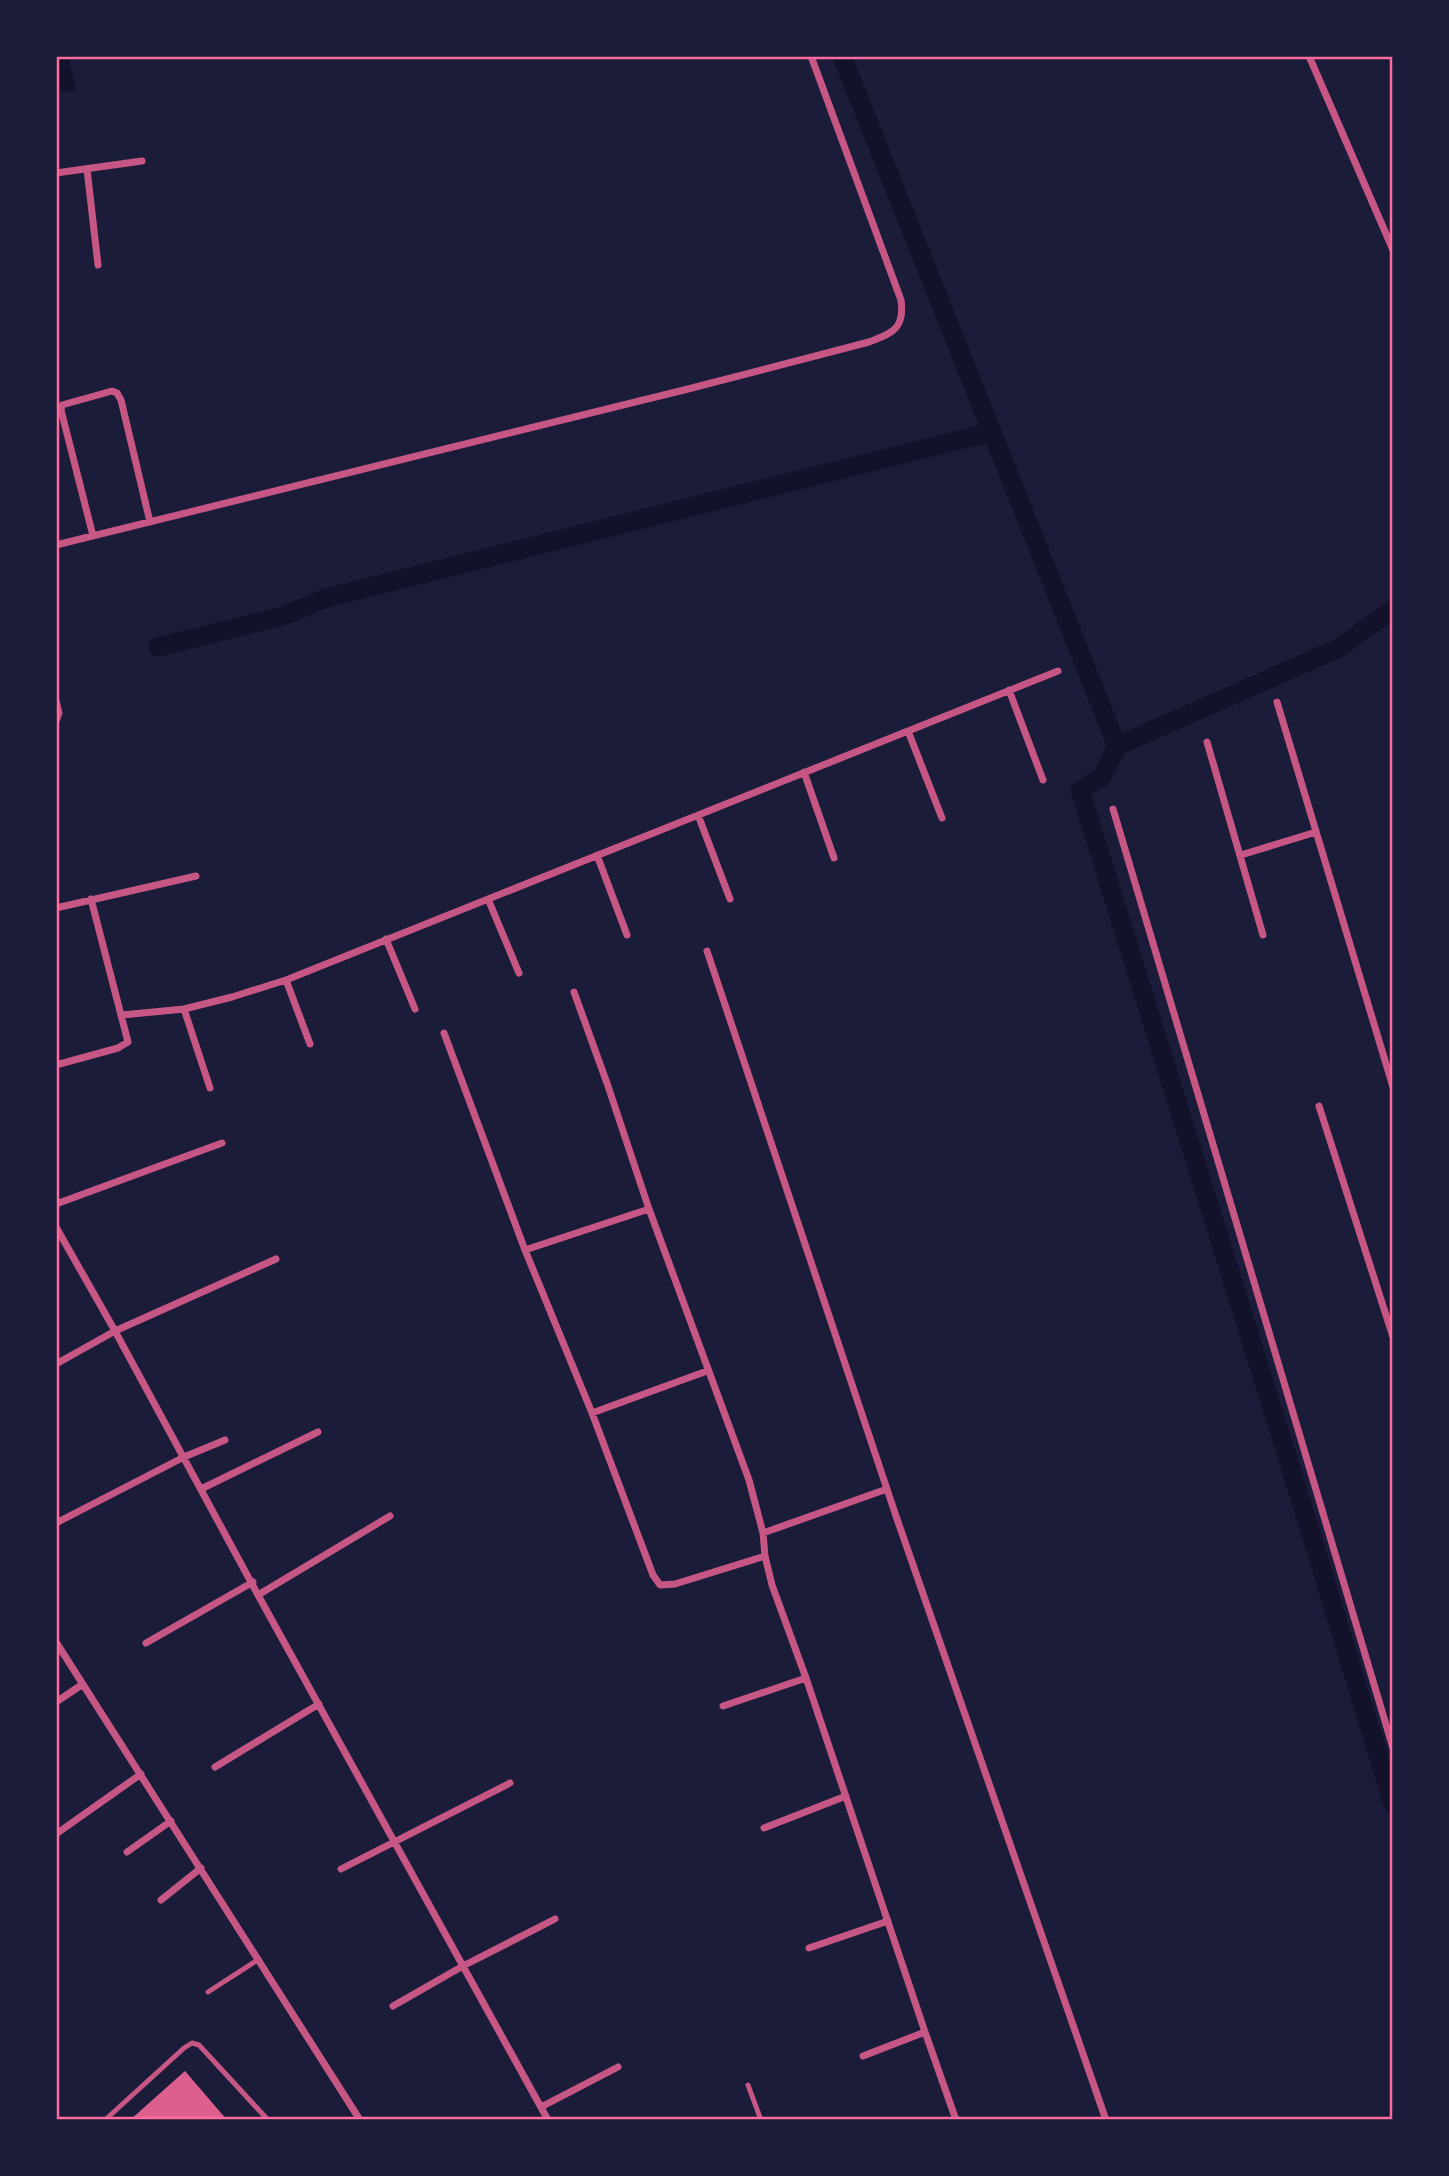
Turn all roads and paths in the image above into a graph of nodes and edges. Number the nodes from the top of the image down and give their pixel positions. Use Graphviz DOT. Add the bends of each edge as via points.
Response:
graph roads {
  1 [pos="811,56"];
  2 [pos="1309,56"];
  3 [pos="142,162"];
  4 [pos="87,169"];
  5 [pos="56,173"];
  6 [pos="1393,250"];
  7 [pos="98,265"];
  8 [pos="150,522"];
  9 [pos="93,536"];
  10 [pos="56,545"];
  11 [pos="1058,671"];
  12 [pos="1009,690"];
  13 [pos="56,701"];
  14 [pos="1277,702"];
  15 [pos="56,721"];
  16 [pos="908,731"];
  17 [pos="1207,743"];
  18 [pos="804,772"];
  19 [pos="1042,780"];
  20 [pos="1113,809"];
  21 [pos="698,815"];
  22 [pos="942,818"];
  23 [pos="1316,832"];
  24 [pos="597,855"];
  25 [pos="1241,855"];
  26 [pos="834,858"];
  27 [pos="196,876"];
  28 [pos="91,899"];
  29 [pos="488,899"];
  30 [pos="730,899"];
  31 [pos="56,908"];
  32 [pos="627,935"];
  33 [pos="1264,935"];
  34 [pos="386,939"];
  35 [pos="707,951"];
  36 [pos="519,974"];
  37 [pos="286,979"];
  38 [pos="573,992"];
  39 [pos="184,1009"];
  40 [pos="415,1009"];
  41 [pos="122,1015"];
  42 [pos="444,1033"];
  43 [pos="310,1044"];
  44 [pos="56,1065"];
  45 [pos="1393,1087"];
  46 [pos="210,1088"];
  47 [pos="1319,1105"];
  48 [pos="222,1143"];
  49 [pos="56,1204"];
  50 [pos="649,1209"];
  51 [pos="56,1227"];
  52 [pos="525,1250"];
  53 [pos="276,1259"];
  54 [pos="115,1331"];
  55 [pos="1393,1337"];
  56 [pos="56,1364"];
  57 [pos="707,1371"];
  58 [pos="592,1413"];
  59 [pos="318,1432"];
  60 [pos="225,1440"];
  61 [pos="184,1457"];
  62 [pos="201,1489"];
  63 [pos="887,1489"];
  64 [pos="390,1516"];
  65 [pos="58,1522"];
  66 [pos="763,1533"];
  67 [pos="765,1556"];
  68 [pos="253,1582"];
  69 [pos="258,1595"];
  70 [pos="56,1642"];
  71 [pos="145,1643"];
  72 [pos="806,1678"];
  73 [pos="83,1684"];
  74 [pos="56,1702"];
  75 [pos="319,1704"];
  76 [pos="723,1706"];
  77 [pos="1393,1748"];
  78 [pos="215,1767"];
  79 [pos="141,1774"];
  80 [pos="510,1783"];
  81 [pos="846,1796"];
  82 [pos="171,1821"];
  83 [pos="764,1828"];
  84 [pos="56,1835"];
  85 [pos="395,1842"];
  86 [pos="127,1852"];
  87 [pos="201,1868"];
  88 [pos="341,1869"];
  89 [pos="161,1900"];
  90 [pos="555,1919"];
  91 [pos="888,1921"];
  92 [pos="809,1948"];
  93 [pos="259,1959"];
  94 [pos="463,1966"];
  95 [pos="208,1992"];
  96 [pos="393,2006"];
  97 [pos="925,2032"];
  98 [pos="863,2056"];
  99 [pos="618,2067"];
  100 [pos="748,2085"];
  101 [pos="541,2107"];
  102 [pos="105,2120"];
  103 [pos="268,2120"];
  104 [pos="360,2120"];
  105 [pos="548,2120"];
  106 [pos="761,2120"];
  107 [pos="956,2120"];
  108 [pos="1106,2120"];
  1 -- 8 [label="street" via="901,300 899,325 889,334 701,386"];
  2 -- 6 [label="street"];
  3 -- 4 [label="street"];
  4 -- 5 [label="street"];
  4 -- 7 [label="street"];
  8 -- 9 [label="street"];
  8 -- 9 [label="street" via="121,400 111,391 67,402 61,410"];
  9 -- 10 [label="street"];
  11 -- 12 [label="street"];
  12 -- 16 [label="street"];
  12 -- 19 [label="street"];
  13 -- 15 [label="street"];
  14 -- 23 [label="street"];
  16 -- 18 [label="street"];
  16 -- 22 [label="street"];
  17 -- 25 [label="street"];
  18 -- 21 [label="street"];
  18 -- 26 [label="street"];
  20 -- 77 [label="street"];
  21 -- 24 [label="street"];
  21 -- 30 [label="street"];
  23 -- 25 [label="street"];
  23 -- 45 [label="street"];
  24 -- 29 [label="street"];
  24 -- 32 [label="street"];
  25 -- 33 [label="street"];
  27 -- 28 [label="street"];
  28 -- 31 [label="street"];
  28 -- 41 [label="street"];
  29 -- 34 [label="street"];
  29 -- 36 [label="street"];
  34 -- 37 [label="street"];
  34 -- 40 [label="street"];
  35 -- 63 [label="street"];
  37 -- 39 [label="street"];
  37 -- 43 [label="street"];
  38 -- 50 [label="street"];
  39 -- 41 [label="street"];
  39 -- 46 [label="street"];
  41 -- 44 [label="street" via="128,1042"];
  42 -- 52 [label="street"];
  47 -- 55 [label="street"];
  48 -- 49 [label="street"];
  50 -- 52 [label="street"];
  50 -- 57 [label="street"];
  51 -- 54 [label="street"];
  52 -- 58 [label="street"];
  53 -- 54 [label="street"];
  54 -- 56 [label="street"];
  54 -- 61 [label="street"];
  57 -- 58 [label="street"];
  57 -- 66 [label="street" via="749,1480"];
  58 -- 67 [label="street" via="660,1585"];
  59 -- 62 [label="street"];
  60 -- 61 [label="street"];
  61 -- 62 [label="street"];
  61 -- 65 [label="street"];
  62 -- 68 [label="street"];
  63 -- 66 [label="street"];
  63 -- 108 [label="street"];
  64 -- 69 [label="street"];
  66 -- 67 [label="street"];
  67 -- 72 [label="street"];
  68 -- 69 [label="street"];
  68 -- 71 [label="street"];
  69 -- 75 [label="street"];
  70 -- 73 [label="street"];
  72 -- 76 [label="street"];
  72 -- 81 [label="street"];
  73 -- 74 [label="street"];
  73 -- 79 [label="street"];
  75 -- 78 [label="street"];
  75 -- 85 [label="street"];
  79 -- 82 [label="street"];
  79 -- 84 [label="street"];
  80 -- 85 [label="street"];
  81 -- 83 [label="street"];
  81 -- 91 [label="street"];
  82 -- 86 [label="street"];
  82 -- 87 [label="street"];
  85 -- 88 [label="street"];
  85 -- 94 [label="street"];
  87 -- 89 [label="street"];
  87 -- 93 [label="street"];
  90 -- 94 [label="street"];
  91 -- 92 [label="street"];
  91 -- 97 [label="street"];
  93 -- 95 [label="lane"];
  93 -- 104 [label="street"];
  94 -- 96 [label="street"];
  94 -- 101 [label="street"];
  97 -- 98 [label="street"];
  97 -- 107 [label="street"];
  99 -- 101 [label="street"];
  100 -- 106 [label="lane"];
  101 -- 105 [label="street"];
  102 -- 103 [label="lane" via="191,2043 212,2057"];
}
